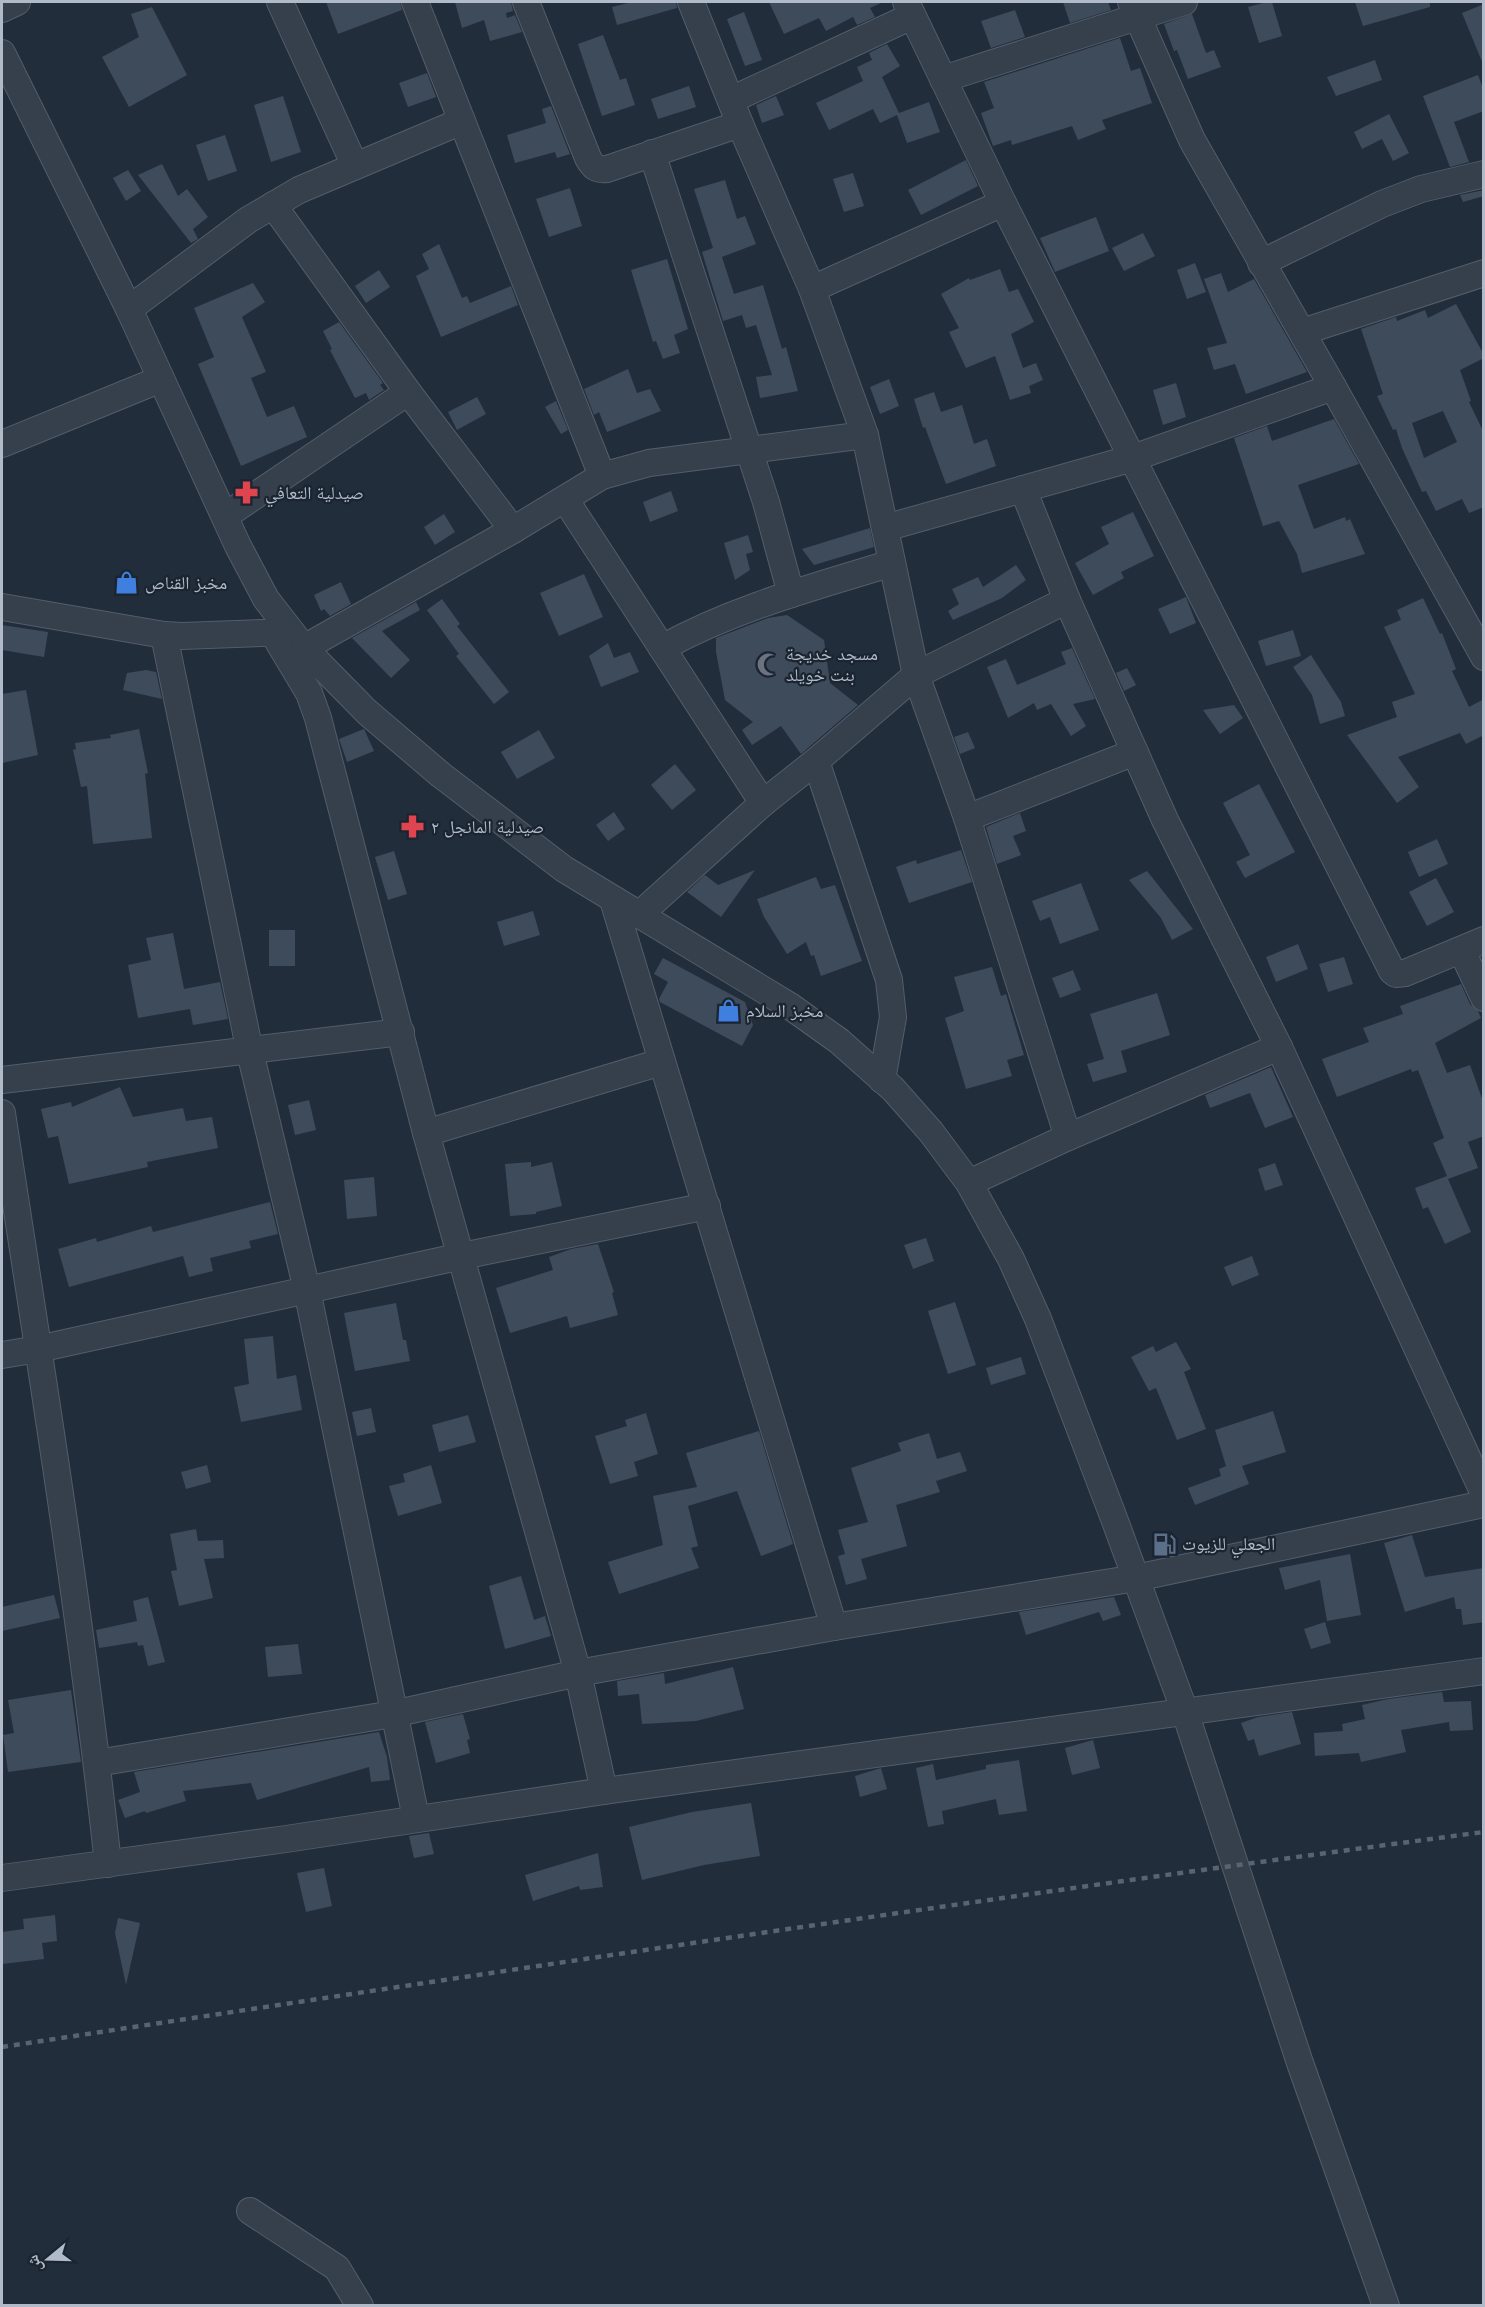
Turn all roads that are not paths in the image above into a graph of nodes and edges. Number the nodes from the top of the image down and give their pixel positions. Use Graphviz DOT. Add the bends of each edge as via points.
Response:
graph roads {
  1 [pos="16,2"];
  2 [pos="280,2"];
  3 [pos="415,2"];
  4 [pos="526,2"];
  5 [pos="691,2"];
  6 [pos="1184,2"];
  7 [pos="2,9"];
  8 [pos="909,9"];
  9 [pos="1134,9"];
  10 [pos="2,53"];
  11 [pos="943,79"];
  12 [pos="731,100"];
  13 [pos="462,121"];
  14 [pos="740,124"];
  15 [pos="652,153"];
  16 [pos="355,166"];
  17 [pos="1484,174"];
  18 [pos="1003,203"];
  19 [pos="273,205"];
  20 [pos="1261,263"];
  21 [pos="1484,273"];
  22 [pos="812,289"];
  23 [pos="129,309"];
  24 [pos="1302,332"];
  25 [pos="161,379"];
  26 [pos="1333,387"];
  27 [pos="408,392"];
  28 [pos="865,435"];
  29 [pos="2,444"];
  30 [pos="748,449"];
  31 [pos="1133,458"];
  32 [pos="602,476"];
  33 [pos="1023,489"];
  34 [pos="565,499"];
  35 [pos="225,516"];
  36 [pos="885,528"];
  37 [pos="513,530"];
  38 [pos="892,563"];
  39 [pos="791,594"];
  40 [pos="1067,600"];
  41 [pos="2,607"];
  42 [pos="164,635"];
  43 [pos="289,638"];
  44 [pos="662,648"];
  45 [pos="1484,657"];
  46 [pos="916,675"];
  47 [pos="1135,752"];
  48 [pos="816,761"];
  49 [pos="763,802"];
  50 [pos="967,818"];
  51 [pos="613,900"];
  52 [pos="639,915"];
  53 [pos="1473,946"];
  54 [pos="1484,998"];
  55 [pos="400,1032"];
  56 [pos="1279,1047"];
  57 [pos="250,1052"];
  58 [pos="661,1062"];
  59 [pos="2,1080"];
  60 [pos="882,1080"];
  61 [pos="2,1113"];
  62 [pos="426,1133"];
  63 [pos="1068,1137"];
  64 [pos="969,1183"];
  65 [pos="706,1206"];
  66 [pos="462,1256"];
  67 [pos="307,1290"];
  68 [pos="38,1349"];
  69 [pos="2,1355"];
  70 [pos="1484,1494"];
  71 [pos="1484,1504"];
  72 [pos="1136,1578"];
  73 [pos="834,1627"];
  74 [pos="1484,1671"];
  75 [pos="578,1673"];
  76 [pos="1185,1712"];
  77 [pos="393,1714"];
  78 [pos="97,1763"];
  79 [pos="604,1791"];
  80 [pos="416,1818"];
  81 [pos="108,1864"];
  82 [pos="2,1878"];
  83 [pos="250,2211"];
  84 [pos="360,2306"];
  85 [pos="1386,2306"];
  1 -- 7 [label="street"];
  2 -- 16 [label="street"];
  3 -- 13 [label="street"];
  4 -- 15 [label="street" via="593,166 607,169"];
  5 -- 12 [label="street"];
  6 -- 9 [label="street"];
  8 -- 11 [label="street"];
  8 -- 12 [label="street"];
  9 -- 11 [label="street"];
  9 -- 20 [label="street" via="1192,140"];
  10 -- 23 [label="street"];
  11 -- 18 [label="street"];
  12 -- 14 [label="street"];
  13 -- 16 [label="street"];
  13 -- 32 [label="street"];
  14 -- 15 [label="street"];
  14 -- 22 [label="street"];
  15 -- 30 [label="street"];
  16 -- 19 [label="street"];
  17 -- 20 [label="street" via="1421,189 1382,204"];
  18 -- 22 [label="street"];
  18 -- 31 [label="street"];
  19 -- 23 [label="street"];
  19 -- 27 [label="street"];
  20 -- 24 [label="street"];
  21 -- 24 [label="street"];
  22 -- 28 [label="street"];
  23 -- 25 [label="street"];
  24 -- 26 [label="street"];
  25 -- 29 [label="street"];
  25 -- 35 [label="street"];
  26 -- 31 [label="street"];
  26 -- 45 [label="street"];
  27 -- 35 [label="street"];
  27 -- 37 [label="street"];
  28 -- 30 [label="street"];
  28 -- 36 [label="street"];
  30 -- 32 [label="street" via="649,462"];
  30 -- 39 [label="street"];
  31 -- 33 [label="street"];
  31 -- 53 [label="street" via="1392,971 1405,973"];
  32 -- 34 [label="street"];
  33 -- 36 [label="street"];
  33 -- 40 [label="street"];
  34 -- 37 [label="street"];
  34 -- 44 [label="street"];
  35 -- 43 [label="street"];
  36 -- 38 [label="street"];
  37 -- 43 [label="street"];
  38 -- 39 [label="street"];
  38 -- 46 [label="street"];
  39 -- 44 [label="street" via="696,629"];
  40 -- 46 [label="street"];
  40 -- 47 [label="street"];
  41 -- 42 [label="street"];
  42 -- 43 [label="street"];
  42 -- 57 [label="street"];
  43 -- 51 [label="street" via="441,776 564,869"];
  43 -- 55 [label="street" via="318,718"];
  44 -- 49 [label="street"];
  46 -- 48 [label="street"];
  46 -- 50 [label="street"];
  47 -- 50 [label="street"];
  47 -- 56 [label="street"];
  48 -- 49 [label="street"];
  48 -- 60 [label="street" via="889,980 893,1017"];
  49 -- 52 [label="street"];
  50 -- 63 [label="street"];
  51 -- 52 [label="street"];
  51 -- 58 [label="street"];
  52 -- 60 [label="street" via="790,1006 839,1041"];
  53 -- 54 [label="street"];
  55 -- 57 [label="street"];
  55 -- 62 [label="street"];
  56 -- 63 [label="street"];
  56 -- 70 [label="street"];
  57 -- 59 [label="street"];
  57 -- 67 [label="street"];
  58 -- 62 [label="street"];
  58 -- 65 [label="street"];
  60 -- 64 [label="street" via="931,1132"];
  61 -- 68 [label="street"];
  62 -- 66 [label="street"];
  63 -- 64 [label="street"];
  64 -- 72 [label="street" via="1011,1259 1038,1319"];
  65 -- 66 [label="street"];
  65 -- 73 [label="street"];
  66 -- 67 [label="street"];
  66 -- 75 [label="street"];
  67 -- 68 [label="street"];
  67 -- 77 [label="street"];
  68 -- 69 [label="street"];
  68 -- 78 [label="street"];
  71 -- 72 [label="street"];
  72 -- 73 [label="street"];
  72 -- 76 [label="street"];
  73 -- 75 [label="street"];
  74 -- 76 [label="street"];
  75 -- 77 [label="street"];
  75 -- 79 [label="street"];
  76 -- 79 [label="street"];
  76 -- 85 [label="street" via="1300,2062"];
  77 -- 78 [label="street"];
  77 -- 80 [label="street"];
  78 -- 81 [label="street"];
  79 -- 80 [label="street"];
  80 -- 81 [label="street"];
  81 -- 82 [label="street"];
  83 -- 84 [label="street" via="337,2268"];
}
